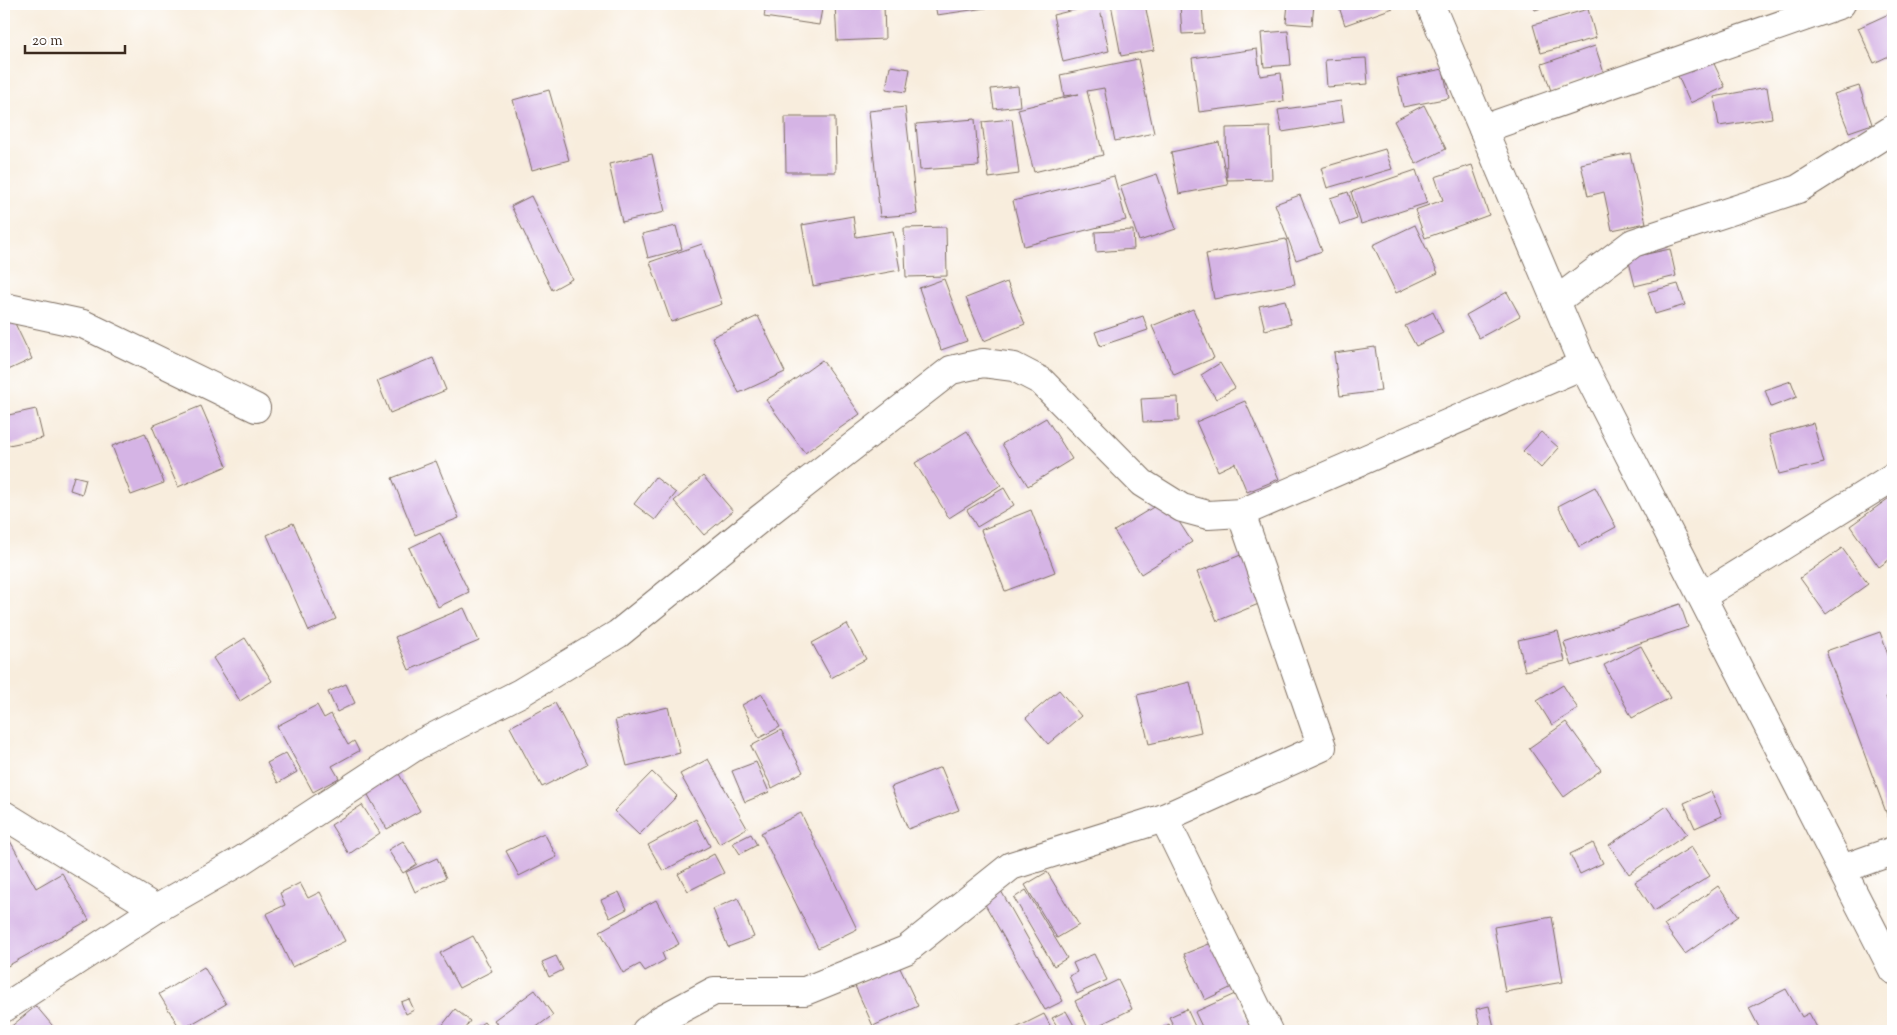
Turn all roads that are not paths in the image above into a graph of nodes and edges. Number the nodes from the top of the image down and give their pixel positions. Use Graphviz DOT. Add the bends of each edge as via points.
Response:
graph roads {
  1 [pos="1430,4"];
  2 [pos="1841,4"];
  3 [pos="1483,129"];
  4 [pos="1893,129"];
  5 [pos="1556,301"];
  6 [pos="4,307"];
  7 [pos="1583,365"];
  8 [pos="256,408"];
  9 [pos="1893,477"];
  10 [pos="1241,513"];
  11 [pos="1702,596"];
  12 [pos="4,815"];
  13 [pos="1164,818"];
  14 [pos="1893,851"];
  15 [pos="1842,869"];
  16 [pos="156,909"];
  17 [pos="1893,970"];
  18 [pos="4,1008"];
  19 [pos="646,1031"];
  20 [pos="1268,1031"];
  1 -- 3 [label="street"];
  2 -- 3 [label="street"];
  3 -- 5 [label="street"];
  4 -- 5 [label="street" via="1798,189 1633,243"];
  5 -- 7 [label="street"];
  6 -- 8 [label="street" via="83,324"];
  7 -- 10 [label="street"];
  7 -- 11 [label="street"];
  9 -- 11 [label="street"];
  10 -- 13 [label="street" via="1322,748"];
  10 -- 16 [label="street" via="1208,515 1182,508 1142,483 1041,381 1014,367 983,363 951,370 618,634 520,693 416,746 242,860"];
  11 -- 15 [label="street"];
  12 -- 16 [label="street"];
  13 -- 19 [label="street" via="1011,866 906,950 805,990 714,991"];
  13 -- 20 [label="street"];
  14 -- 15 [label="street"];
  15 -- 17 [label="street"];
  16 -- 18 [label="street"];
}
